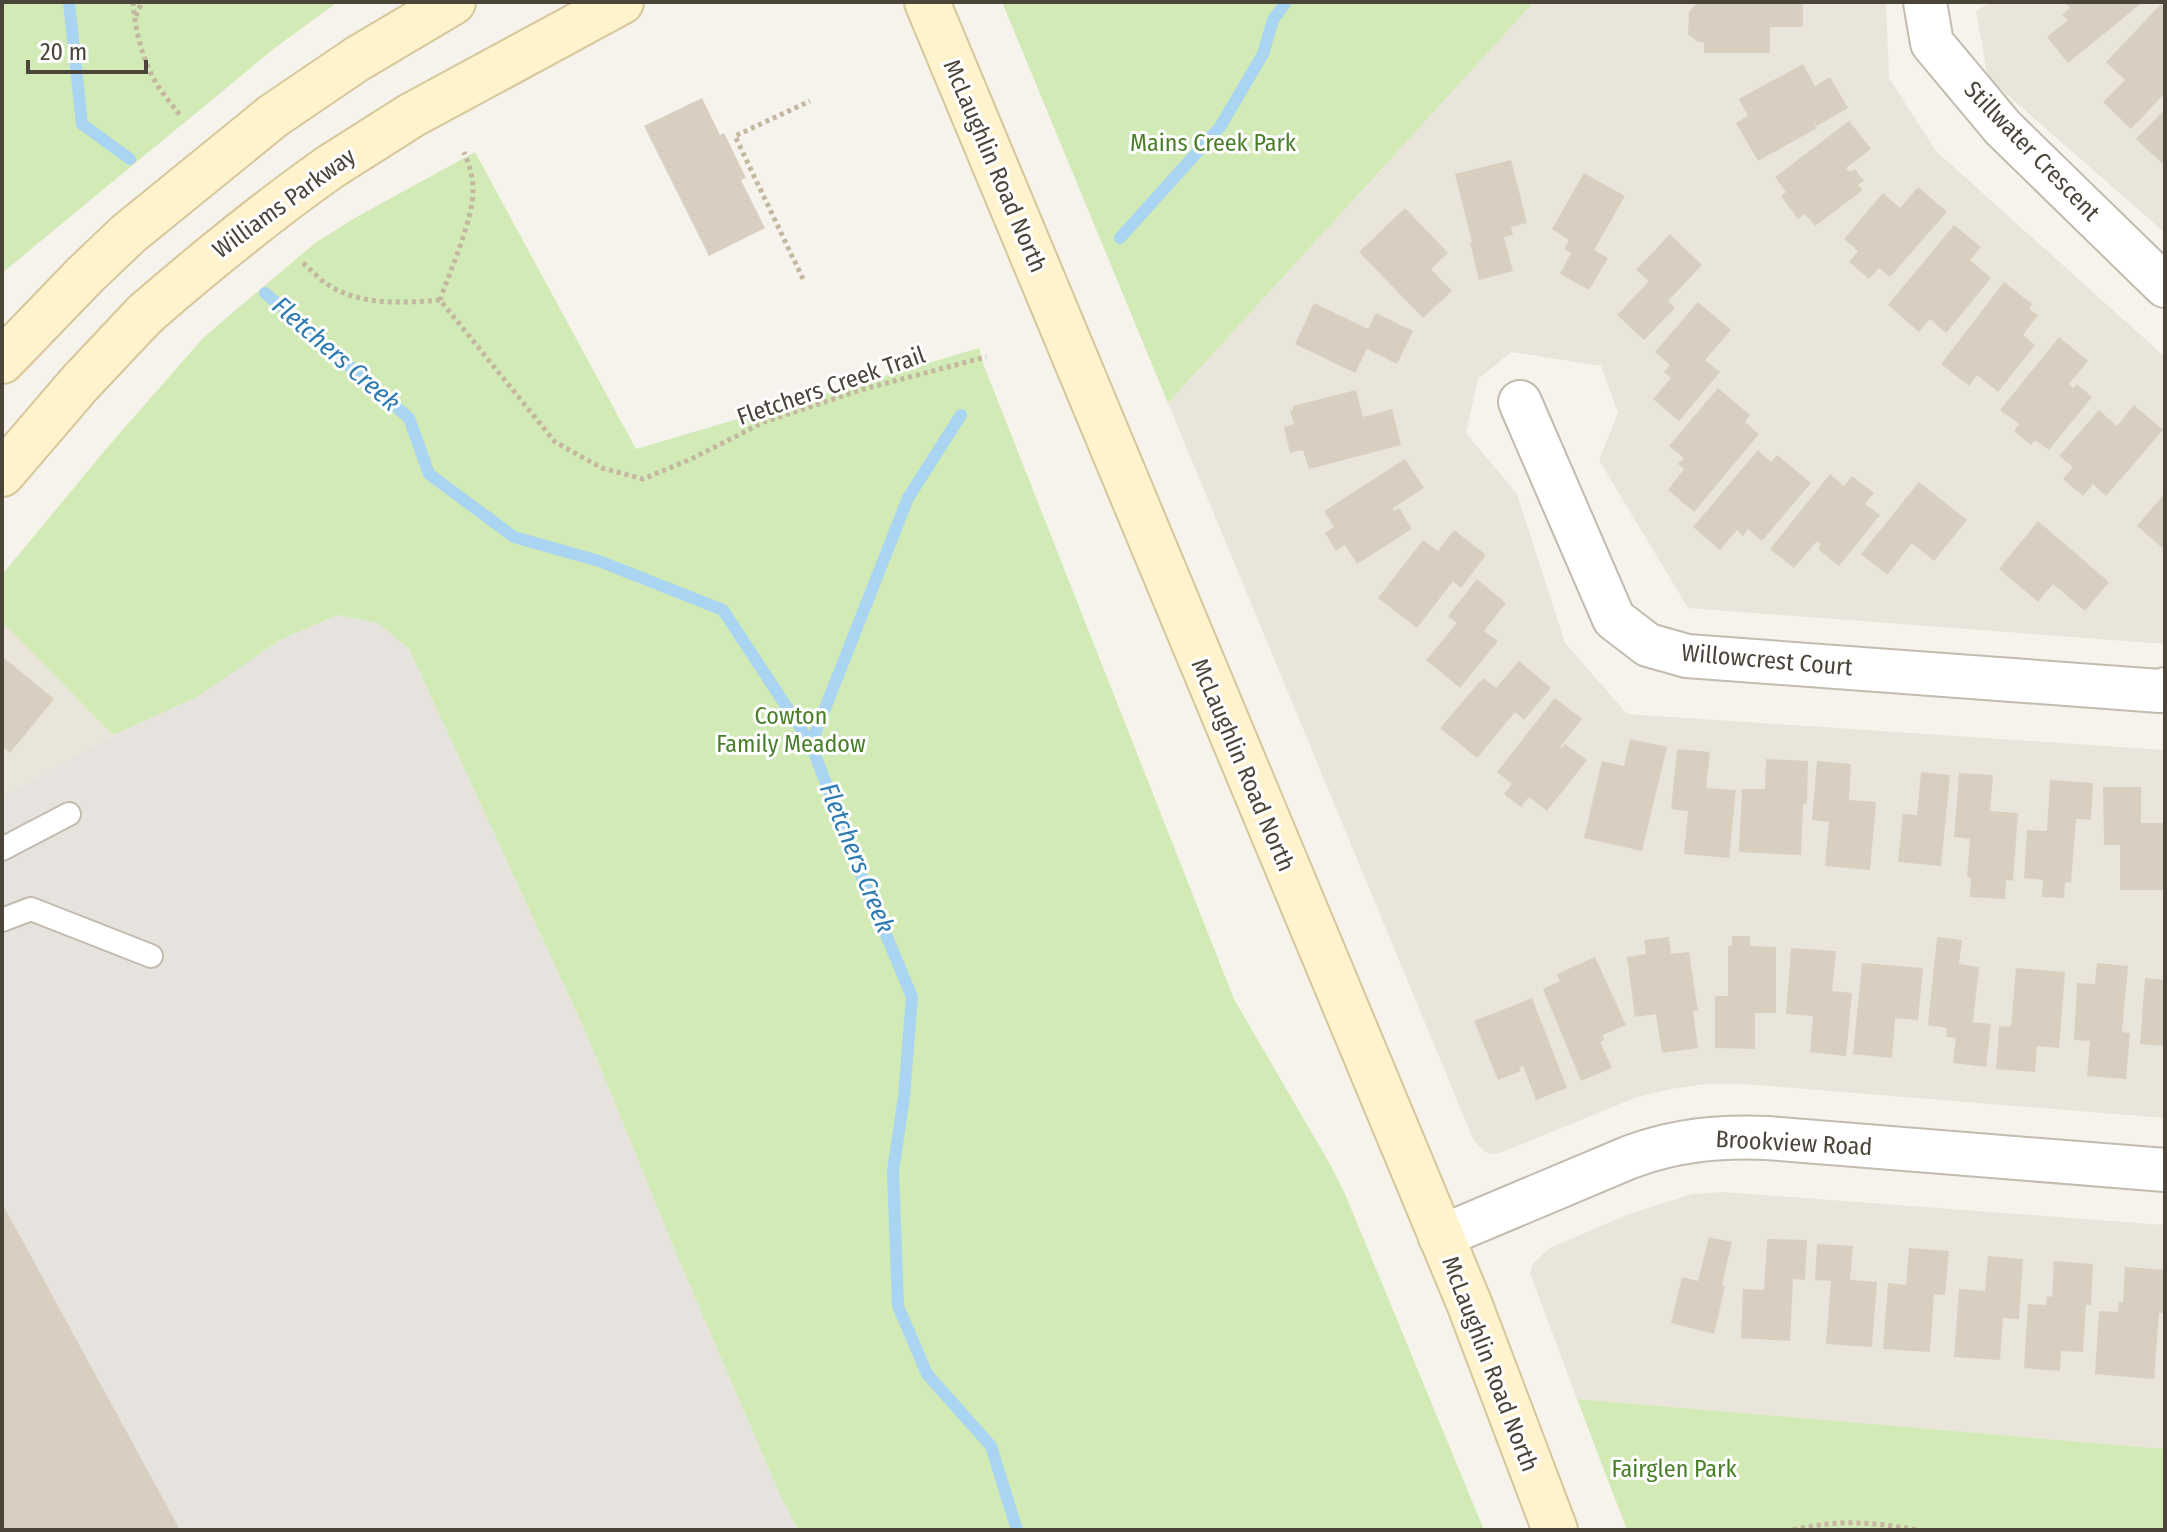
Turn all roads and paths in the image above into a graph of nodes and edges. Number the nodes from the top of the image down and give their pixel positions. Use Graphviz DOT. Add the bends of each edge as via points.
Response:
graph roads {
  1 [pos="133,2"];
  2 [pos="142,2"];
  3 [pos="453,2"];
  4 [pos="621,2"];
  5 [pos="927,2"];
  6 [pos="1925,2"];
  7 [pos="135,19"];
  8 [pos="810,101"];
  9 [pos="181,117"];
  10 [pos="464,152"];
  11 [pos="303,263"];
  12 [pos="803,279"];
  13 [pos="2165,286"];
  14 [pos="440,300"];
  15 [pos="986,357"];
  16 [pos="2,361"];
  17 [pos="1520,402"];
  18 [pos="2,474"];
  19 [pos="2165,689"];
  20 [pos="69,814"];
  21 [pos="2,849"];
  22 [pos="2,920"];
  23 [pos="151,956"];
  24 [pos="2165,1170"];
  25 [pos="1440,1237"];
  26 [pos="1555,1530"];
  27 [pos="1793,1530"];
  28 [pos="1918,1530"];
  1 -- 7 [label="path"];
  2 -- 7 [label="path"];
  3 -- 16 [label="main road, bridge" via="273,116 128,234"];
  4 -- 18 [label="main road, Williams Parkway, bridge" via="412,115 272,208 145,314"];
  5 -- 25 [label="main road, McLaughlin Road North"];
  6 -- 13 [label="street, Stillwater Crescent" via="1932,43 2003,128"];
  7 -- 9 [label="path" via="155,82"];
  8 -- 12 [label="path" via="735,136"];
  10 -- 14 [label="path" via="474,192"];
  11 -- 14 [label="path" via="327,285 352,296 395,302"];
  14 -- 15 [label="path, Fletchers Creek Trail" via="555,442 602,468 643,479 764,422"];
  17 -- 19 [label="street, Willowcrest Court" via="1614,619 1648,645 1687,656"];
  20 -- 21 [label="lane"];
  22 -- 23 [label="lane" via="31,909"];
  24 -- 25 [label="street, Brookview Road" via="1767,1138 1707,1138 1656,1147"];
  25 -- 26 [label="main road, McLaughlin Road North"];
  27 -- 28 [label="path" via="1823,1523 1875,1522"];
}
